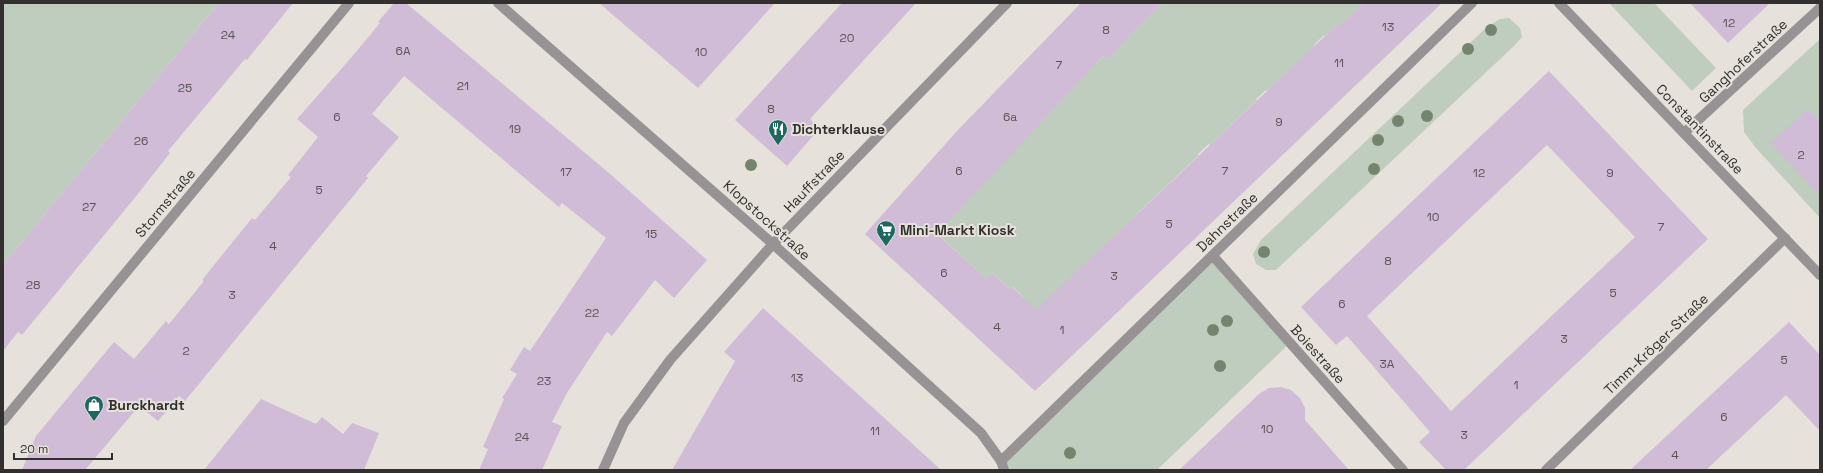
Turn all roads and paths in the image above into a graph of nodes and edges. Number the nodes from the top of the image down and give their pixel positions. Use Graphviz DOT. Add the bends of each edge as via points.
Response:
graph roads {
  1 [pos="349,3"];
  2 [pos="498,3"];
  3 [pos="1007,3"];
  4 [pos="1472,3"];
  5 [pos="1559,3"];
  6 [pos="1820,8"];
  7 [pos="1684,133"];
  8 [pos="1785,238"];
  9 [pos="773,244"];
  10 [pos="1213,256"];
  11 [pos="1820,275"];
  12 [pos="3,421"];
  13 [pos="1002,465"];
  14 [pos="603,470"];
  15 [pos="1402,470"];
  16 [pos="1546,470"];
  1 -- 12 [label="street, Stormstraße"];
  2 -- 9 [label="street, Klopstockstraße"];
  3 -- 9 [label="street, Hauffstraße"];
  4 -- 10 [label="street, Dahnstraße"];
  5 -- 7 [label="street, Constantinstraße"];
  6 -- 7 [label="street, Ganghoferstraße"];
  7 -- 8 [label="street, Constantinstraße"];
  8 -- 11 [label="street, Constantinstraße"];
  8 -- 16 [label="street, Timm-Kröger-Straße"];
  9 -- 13 [label="street, Klopstockstraße" via="981,433"];
  9 -- 14 [label="street, Hauffstraße" via="670,360 624,423"];
  10 -- 13 [label="street, Dahnstraße"];
  10 -- 15 [label="street, Boiestraße"];
}
